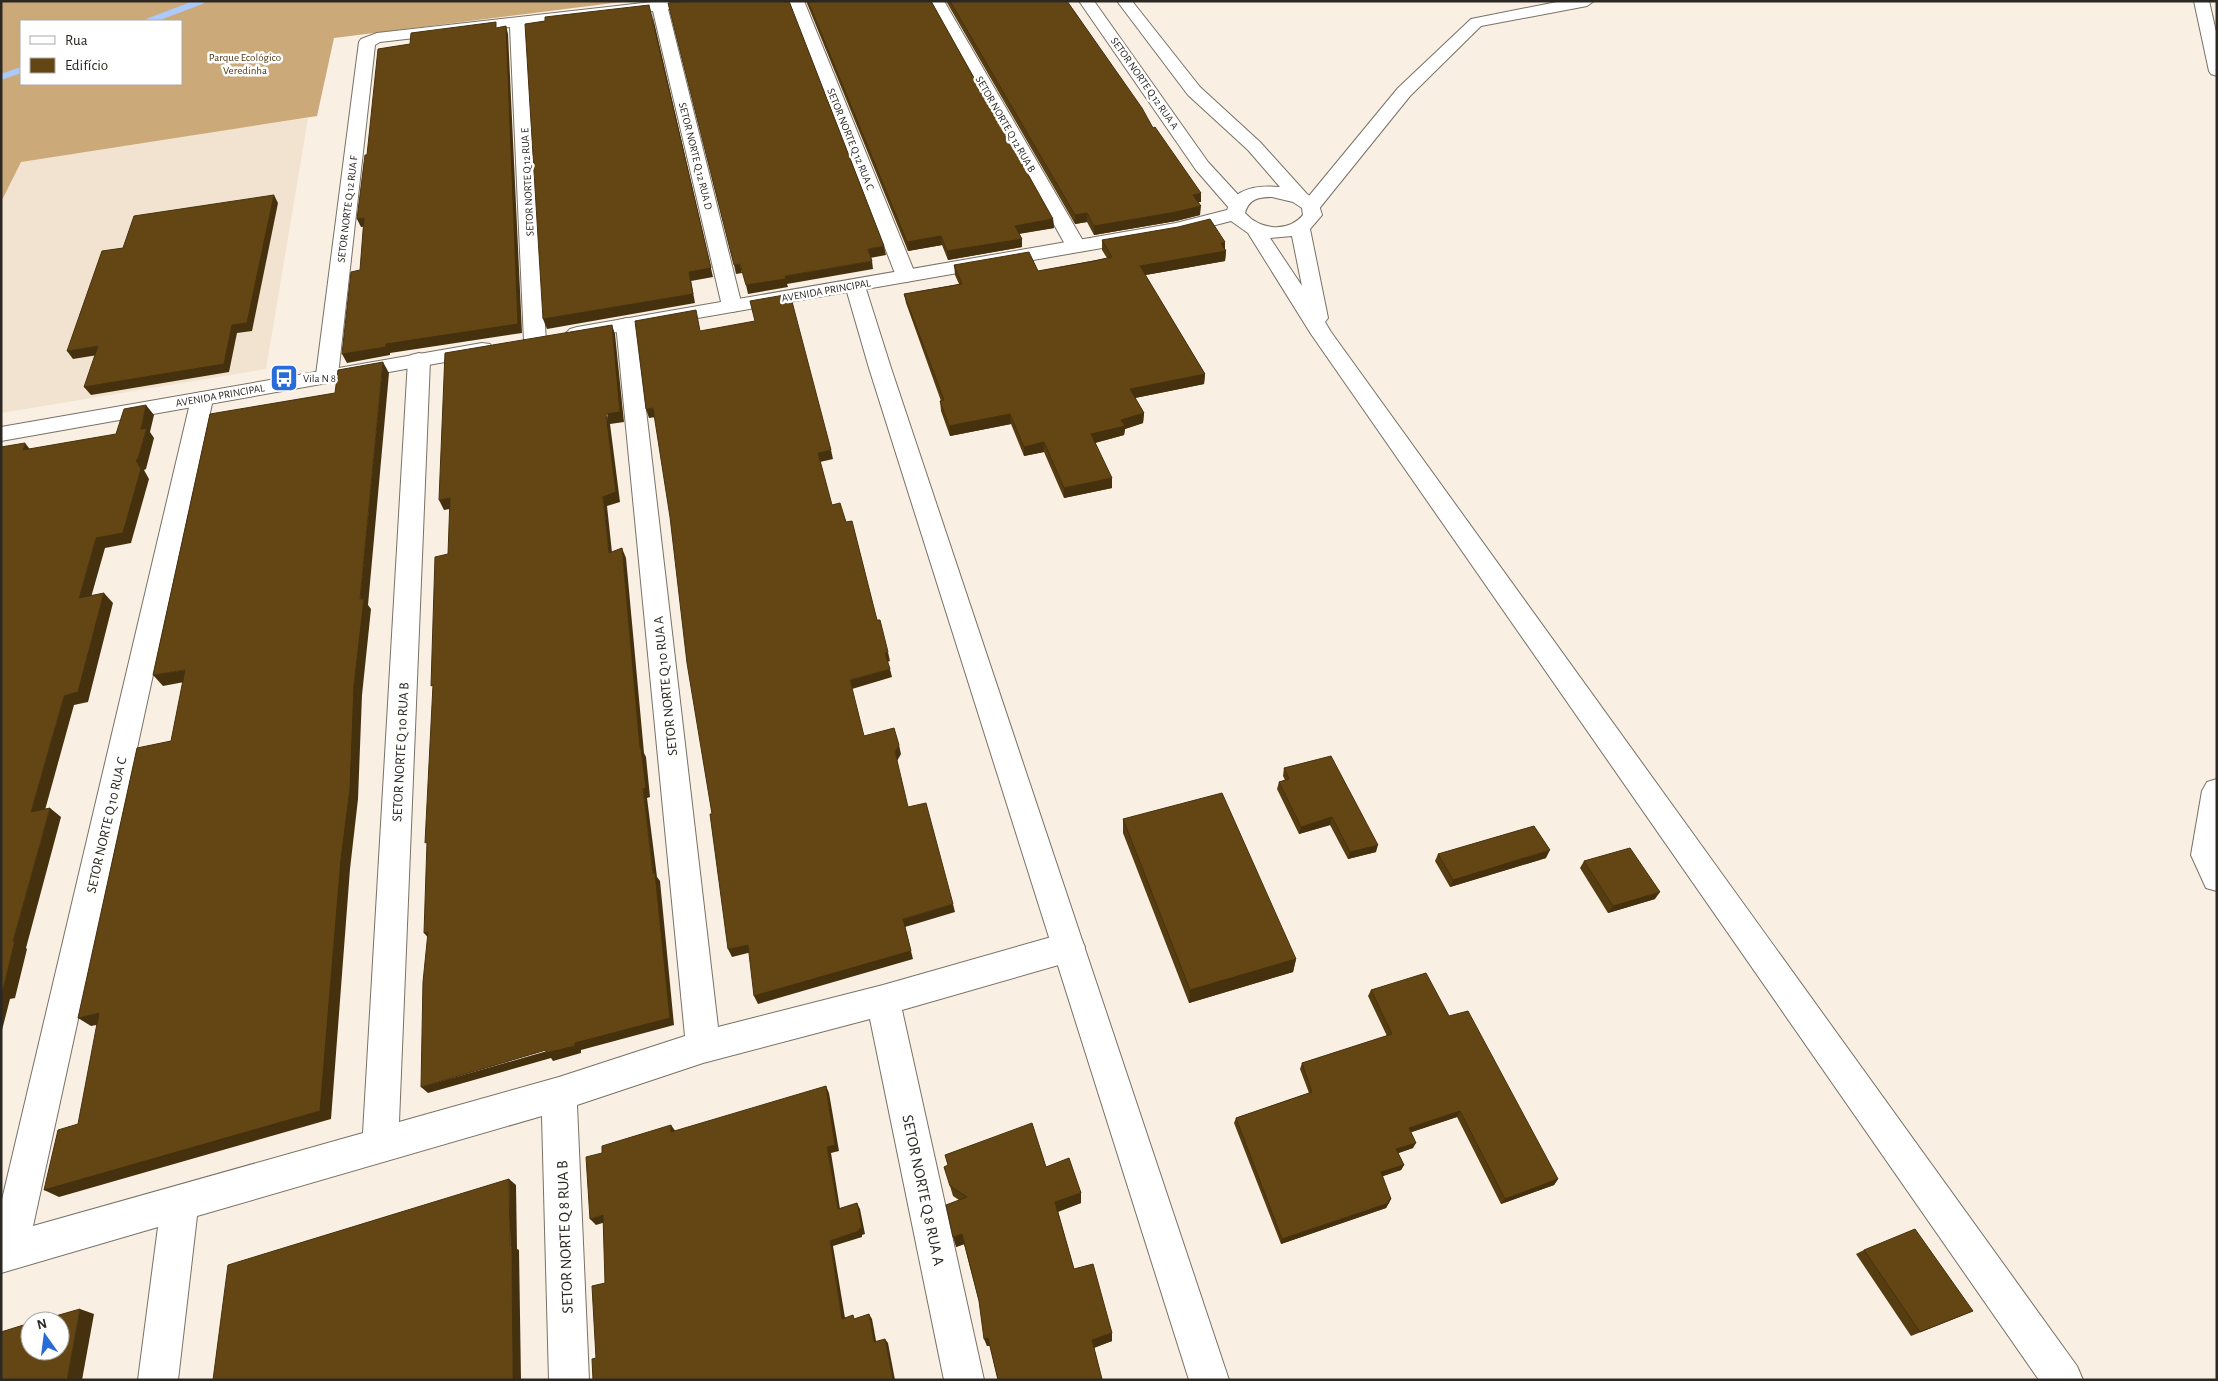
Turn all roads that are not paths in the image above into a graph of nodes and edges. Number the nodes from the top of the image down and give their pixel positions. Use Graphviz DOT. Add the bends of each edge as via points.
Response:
graph roads {
  1 [pos="703,1"];
  2 [pos="796,1"];
  3 [pos="936,1"];
  4 [pos="1086,1"];
  5 [pos="1124,1"];
  6 [pos="1588,1"];
  7 [pos="2201,1"];
  8 [pos="660,7"];
  9 [pos="518,23"];
  10 [pos="2216,67"];
  11 [pos="1254,146"];
  12 [pos="1246,201"];
  13 [pos="1305,202"];
  14 [pos="1252,228"];
  15 [pos="1300,228"];
  16 [pos="1177,230"];
  17 [pos="1076,246"];
  18 [pos="906,276"];
  19 [pos="855,285"];
  20 [pos="732,306"];
  21 [pos="626,324"];
  22 [pos="1322,334"];
  23 [pos="519,343"];
  24 [pos="419,360"];
  25 [pos="327,375"];
  26 [pos="202,399"];
  27 [pos="1,434"];
  28 [pos="2217,791"];
  29 [pos="2217,878"];
  30 [pos="1069,947"];
  31 [pos="883,1000"];
  32 [pos="703,1047"];
  33 [pos="559,1094"];
  34 [pos="380,1145"];
  35 [pos="180,1202"];
  36 [pos="5,1253"];
  37 [pos="158,1380"];
  38 [pos="569,1380"];
  39 [pos="964,1380"];
  40 [pos="1209,1380"];
  41 [pos="2063,1380"];
  1 -- 8 [label="street"];
  2 -- 18 [label="street, SETOR NORTE Q 12 RUA C"];
  3 -- 17 [label="street, SETOR NORTE Q 12 RUA B"];
  4 -- 12 [label="street, SETOR NORTE Q 12 RUA A" via="1202,166"];
  5 -- 11 [label="street" via="1194,91"];
  6 -- 13 [label="street" via="1476,22 1404,92"];
  7 -- 10 [label="street"];
  8 -- 9 [label="street"];
  8 -- 20 [label="street, SETOR NORTE Q 12 RUA D"];
  9 -- 23 [label="street, SETOR NORTE Q 12 RUA E"];
  9 -- 25 [label="street, SETOR NORTE Q 12 RUA F" via="377,38 367,42"];
  11 -- 12 [label="street"];
  11 -- 13 [label="street"];
  12 -- 13 [label="street, AVENIDA PRINCIPAL" via="1288,193"];
  12 -- 14 [label="street" via="1240,221"];
  12 -- 16 [label="street, AVENIDA PRINCIPAL"];
  13 -- 15 [label="street" via="1313,215"];
  14 -- 15 [label="street, AVENIDA PRINCIPAL" via="1270,232"];
  14 -- 16 [label="street, AVENIDA PRINCIPAL"];
  14 -- 22 [label="street"];
  15 -- 22 [label="street"];
  16 -- 17 [label="street, AVENIDA PRINCIPAL"];
  17 -- 18 [label="street, AVENIDA PRINCIPAL"];
  18 -- 19 [label="street, AVENIDA PRINCIPAL"];
  19 -- 20 [label="street, AVENIDA PRINCIPAL"];
  19 -- 30 [label="street"];
  20 -- 21 [label="street, AVENIDA PRINCIPAL"];
  21 -- 23 [label="street, AVENIDA PRINCIPAL"];
  21 -- 32 [label="street, SETOR NORTE Q 10 RUA A"];
  22 -- 41 [label="street"];
  23 -- 24 [label="street, AVENIDA PRINCIPAL"];
  24 -- 25 [label="street, AVENIDA PRINCIPAL"];
  24 -- 34 [label="street, SETOR NORTE Q 10 RUA B"];
  25 -- 26 [label="street, AVENIDA PRINCIPAL"];
  26 -- 27 [label="street, AVENIDA PRINCIPAL"];
  26 -- 36 [label="street, SETOR NORTE Q 10 RUA C"];
  28 -- 29 [label="street" via="2206,855"];
  30 -- 31 [label="street"];
  30 -- 40 [label="street"];
  31 -- 32 [label="street"];
  31 -- 39 [label="street, SETOR NORTE Q 8 RUA A"];
  32 -- 33 [label="street"];
  33 -- 34 [label="street"];
  33 -- 38 [label="street, SETOR NORTE Q 8 RUA B"];
  34 -- 35 [label="street"];
  35 -- 36 [label="street"];
  35 -- 37 [label="street"];
}
